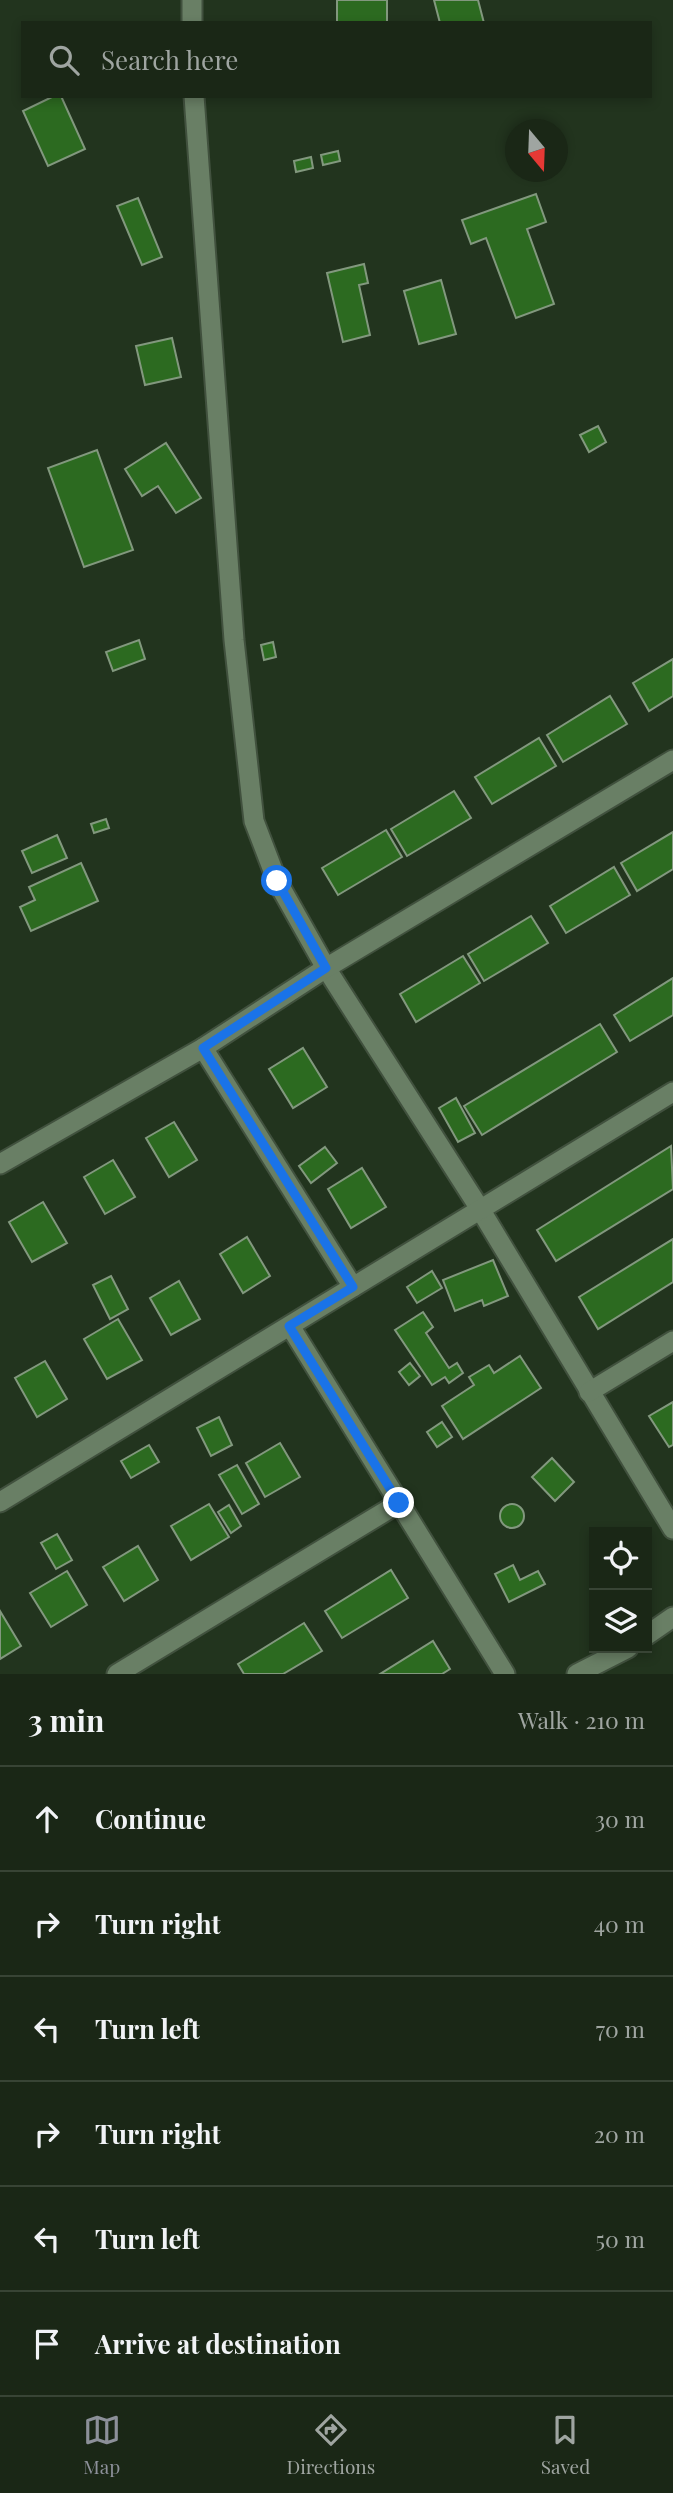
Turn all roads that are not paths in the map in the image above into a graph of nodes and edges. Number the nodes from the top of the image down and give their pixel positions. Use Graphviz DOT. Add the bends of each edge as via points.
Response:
graph roads {
  1 [pos="192,0"];
  2 [pos="192,21"];
  3 [pos="194,98"];
  4 [pos="673,760"];
  5 [pos="326,968"];
  6 [pos="203,1048"];
  7 [pos="673,1091"];
  8 [pos="0,1164"];
  9 [pos="480,1209"];
  10 [pos="353,1287"];
  11 [pos="289,1326"];
  12 [pos="673,1342"];
  13 [pos="589,1392"];
  14 [pos="0,1502"];
  15 [pos="399,1503"];
  16 [pos="673,1529"];
  17 [pos="673,1617"];
  18 [pos="652,1632"];
  19 [pos="618,1653"];
  20 [pos="117,1674"];
  21 [pos="505,1674"];
  22 [pos="577,1674"];
  1 -- 2 [label="street"];
  3 -- 5 [label="street" via="234,640 254,821 277,881"];
  4 -- 5 [label="street"];
  5 -- 6 [label="street"];
  5 -- 9 [label="street"];
  6 -- 8 [label="street"];
  6 -- 10 [label="street"];
  7 -- 9 [label="street"];
  9 -- 10 [label="street"];
  9 -- 13 [label="street"];
  10 -- 11 [label="street"];
  11 -- 14 [label="street"];
  11 -- 15 [label="street"];
  12 -- 13 [label="street"];
  13 -- 16 [label="street"];
  15 -- 20 [label="street"];
  15 -- 21 [label="street"];
  17 -- 18 [label="street"];
  19 -- 22 [label="street"];
}
